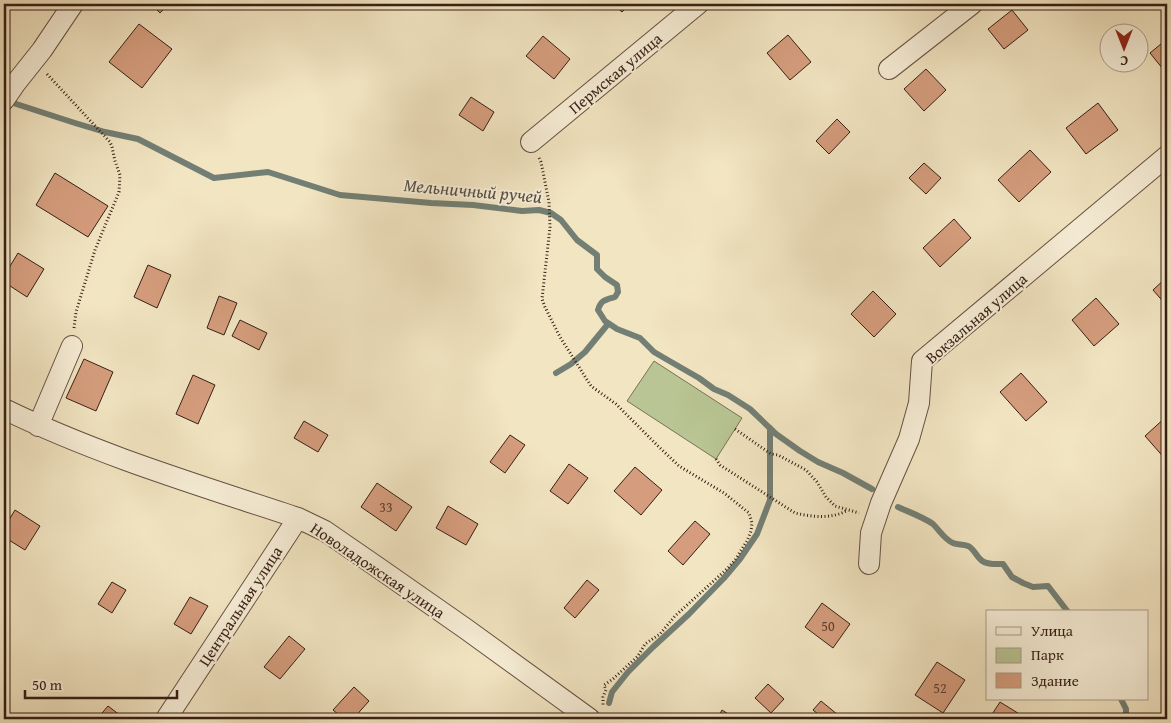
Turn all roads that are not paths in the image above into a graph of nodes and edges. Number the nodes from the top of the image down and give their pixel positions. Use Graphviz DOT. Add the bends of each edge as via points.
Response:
graph roads {
  1 [pos="73,4"];
  2 [pos="698,4"];
  3 [pos="972,4"];
  4 [pos="889,68"];
  5 [pos="4,100"];
  6 [pos="532,142"];
  7 [pos="1167,156"];
  8 [pos="72,346"];
  9 [pos="4,409"];
  10 [pos="38,426"];
  11 [pos="298,518"];
  12 [pos="870,564"];
  13 [pos="597,713"];
  14 [pos="166,719"];
  1 -- 5 [label="street"];
  2 -- 6 [label="street, Пермская улица"];
  3 -- 4 [label="street"];
  7 -- 12 [label="street, Вокзальная улица" via="922,361 919,404 909,439 871,533"];
  8 -- 10 [label="street"];
  9 -- 10 [label="street, Новоладожская улица"];
  10 -- 11 [label="street, Новоладожская улица"];
  11 -- 13 [label="street, Новоладожская улица" via="325,531 466,629"];
  11 -- 14 [label="street, Центральная улица"];
}
